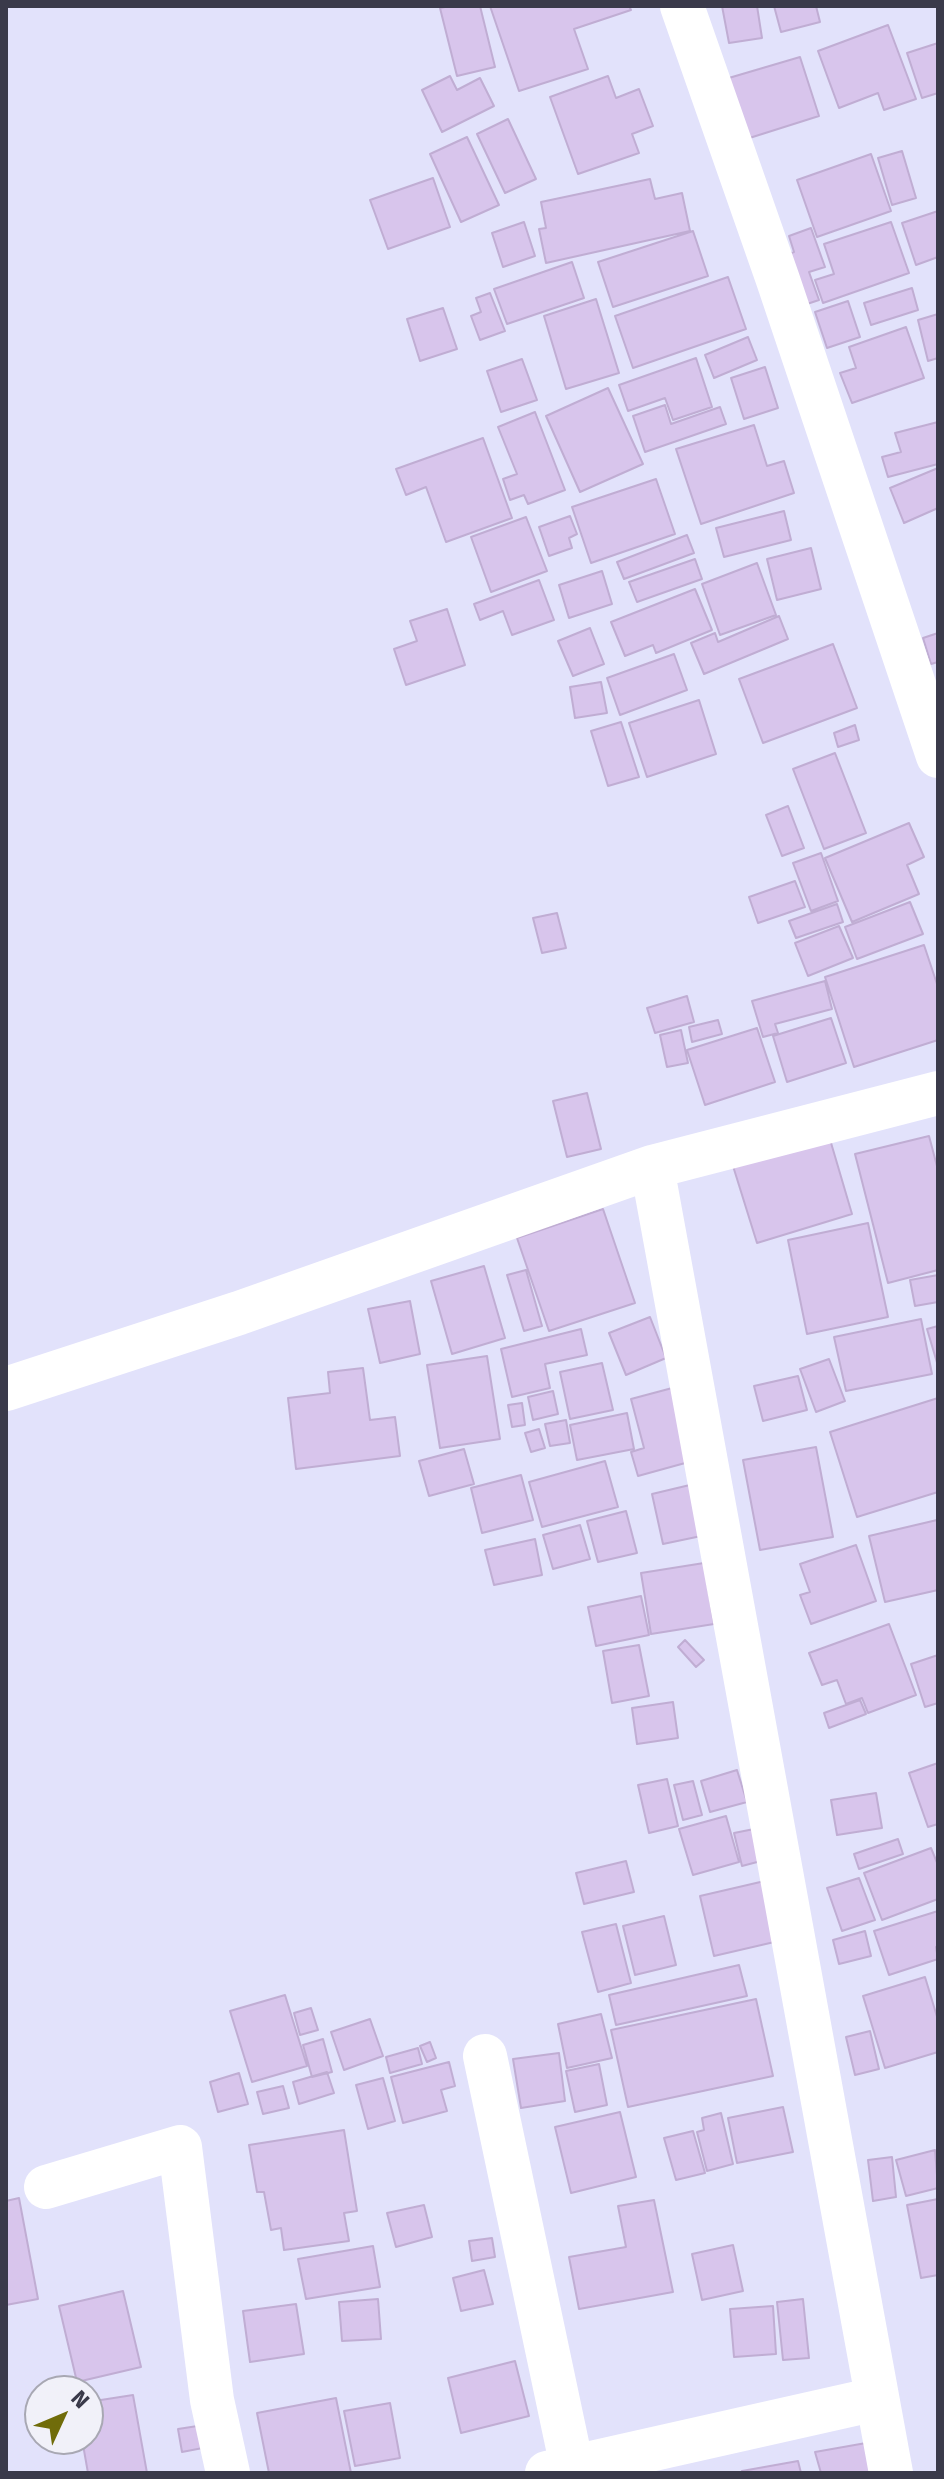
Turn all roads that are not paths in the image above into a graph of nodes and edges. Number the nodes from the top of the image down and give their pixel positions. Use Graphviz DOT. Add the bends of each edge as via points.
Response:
graph roads {
  1 [pos="682,6"];
  2 [pos="938,756"];
  3 [pos="938,1093"];
  4 [pos="652,1167"];
  5 [pos="6,1389"];
  6 [pos="485,2056"];
  7 [pos="46,2187"];
  8 [pos="876,2399"];
  9 [pos="560,2470"];
  10 [pos="228,2473"];
  11 [pos="891,2473"];
  1 -- 2 [label="street"];
  3 -- 4 [label="street"];
  4 -- 5 [label="street"];
  4 -- 8 [label="street"];
  6 -- 9 [label="street"];
  7 -- 10 [label="street" via="180,2147 212,2400"];
  8 -- 9 [label="street"];
  8 -- 11 [label="street"];
}
